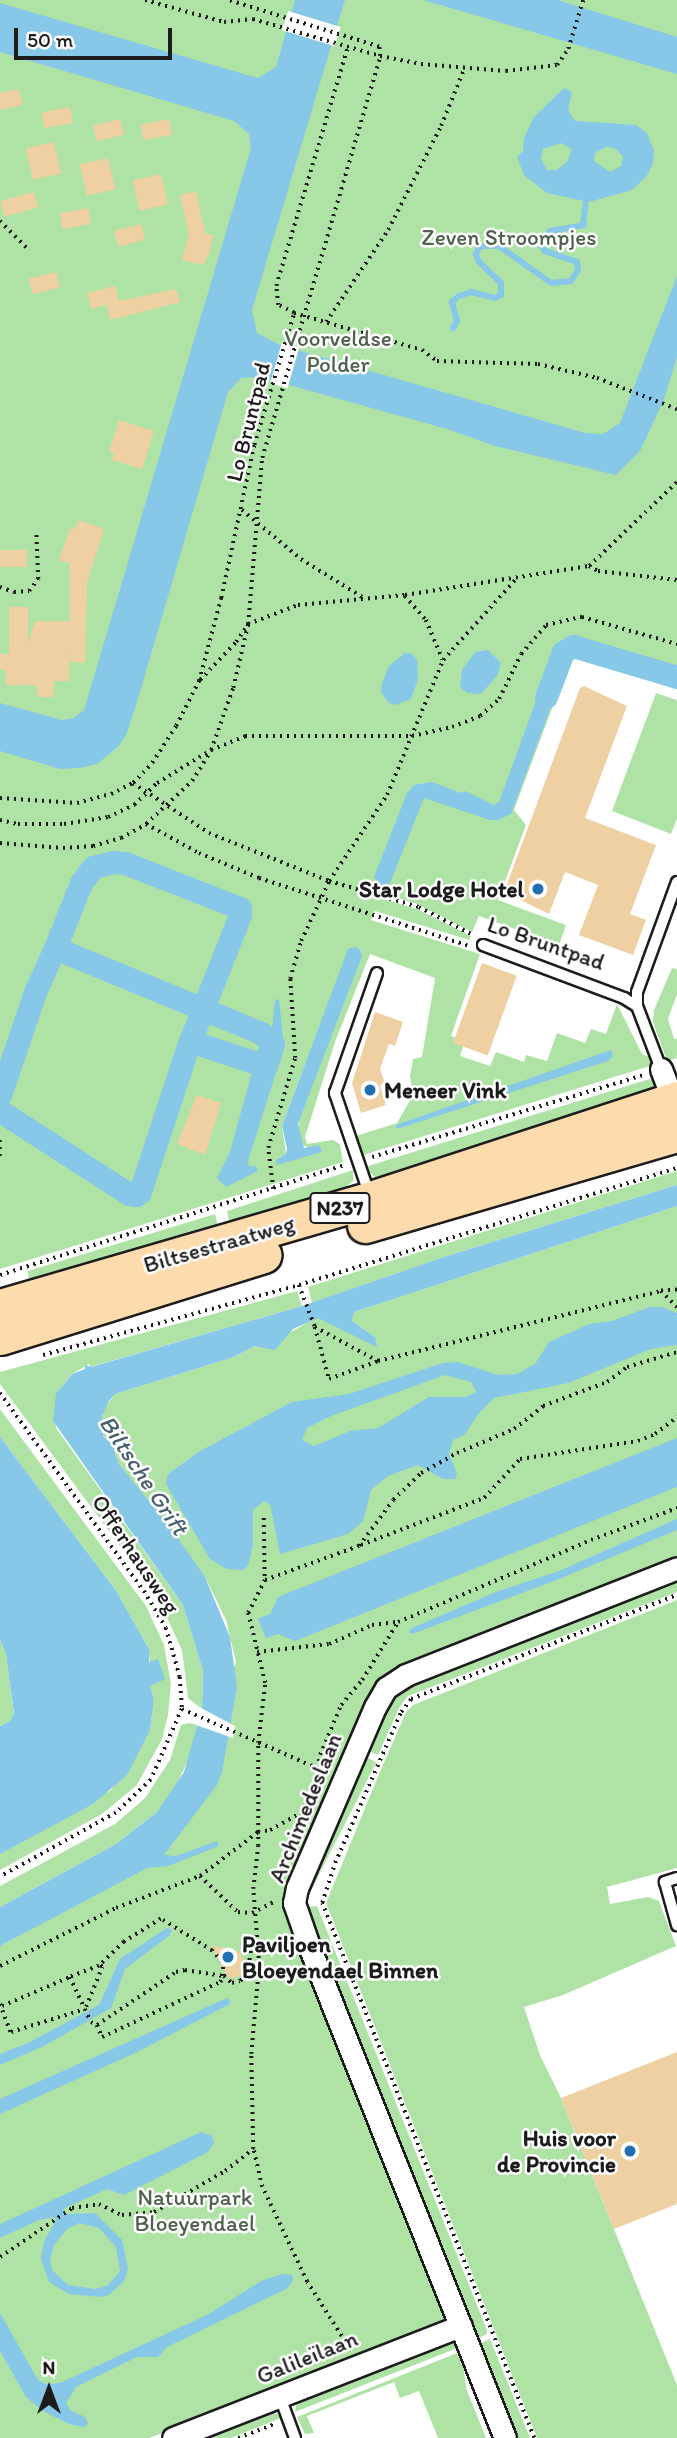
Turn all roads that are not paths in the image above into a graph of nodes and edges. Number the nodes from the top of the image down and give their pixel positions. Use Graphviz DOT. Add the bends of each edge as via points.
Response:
graph roads {
  1 [pos="677,882"];
  2 [pos="483,945"];
  3 [pos="377,973"];
  4 [pos="637,1006"];
  5 [pos="672,1101"];
  6 [pos="371,1199"];
  7 [pos="0,1307"];
  8 [pos="0,1337"];
  9 [pos="677,1568"];
  10 [pos="677,1878"];
  11 [pos="677,1925"];
  12 [pos="461,2326"];
  13 [pos="280,2397"];
  14 [pos="173,2438"];
  15 [pos="295,2438"];
  16 [pos="505,2438"];
  1 -- 4 [label="lane" via="637,992"];
  2 -- 4 [label="lane, Lo Bruntpad"];
  3 -- 6 [label="lane" via="335,1093"];
  4 -- 5 [label="lane"];
  5 -- 6 [label="main road, Biltsestraatweg / N237"];
  5 -- 8 [label="main road, Biltsestraatweg / N237" via="323,1237"];
  6 -- 7 [label="main road, Biltsestraatweg / N237"];
  9 -- 12 [label="street, Archimedeslaan" via="407,1675 386,1688 297,1888 294,1903"];
  10 -- 11 [label="lane" via="666,1882"];
  12 -- 13 [label="street, Galileïlaan"];
  12 -- 16 [label="street, Archimedeslaan"];
  13 -- 14 [label="street, Galileïlaan"];
  13 -- 15 [label="lane"];
}
